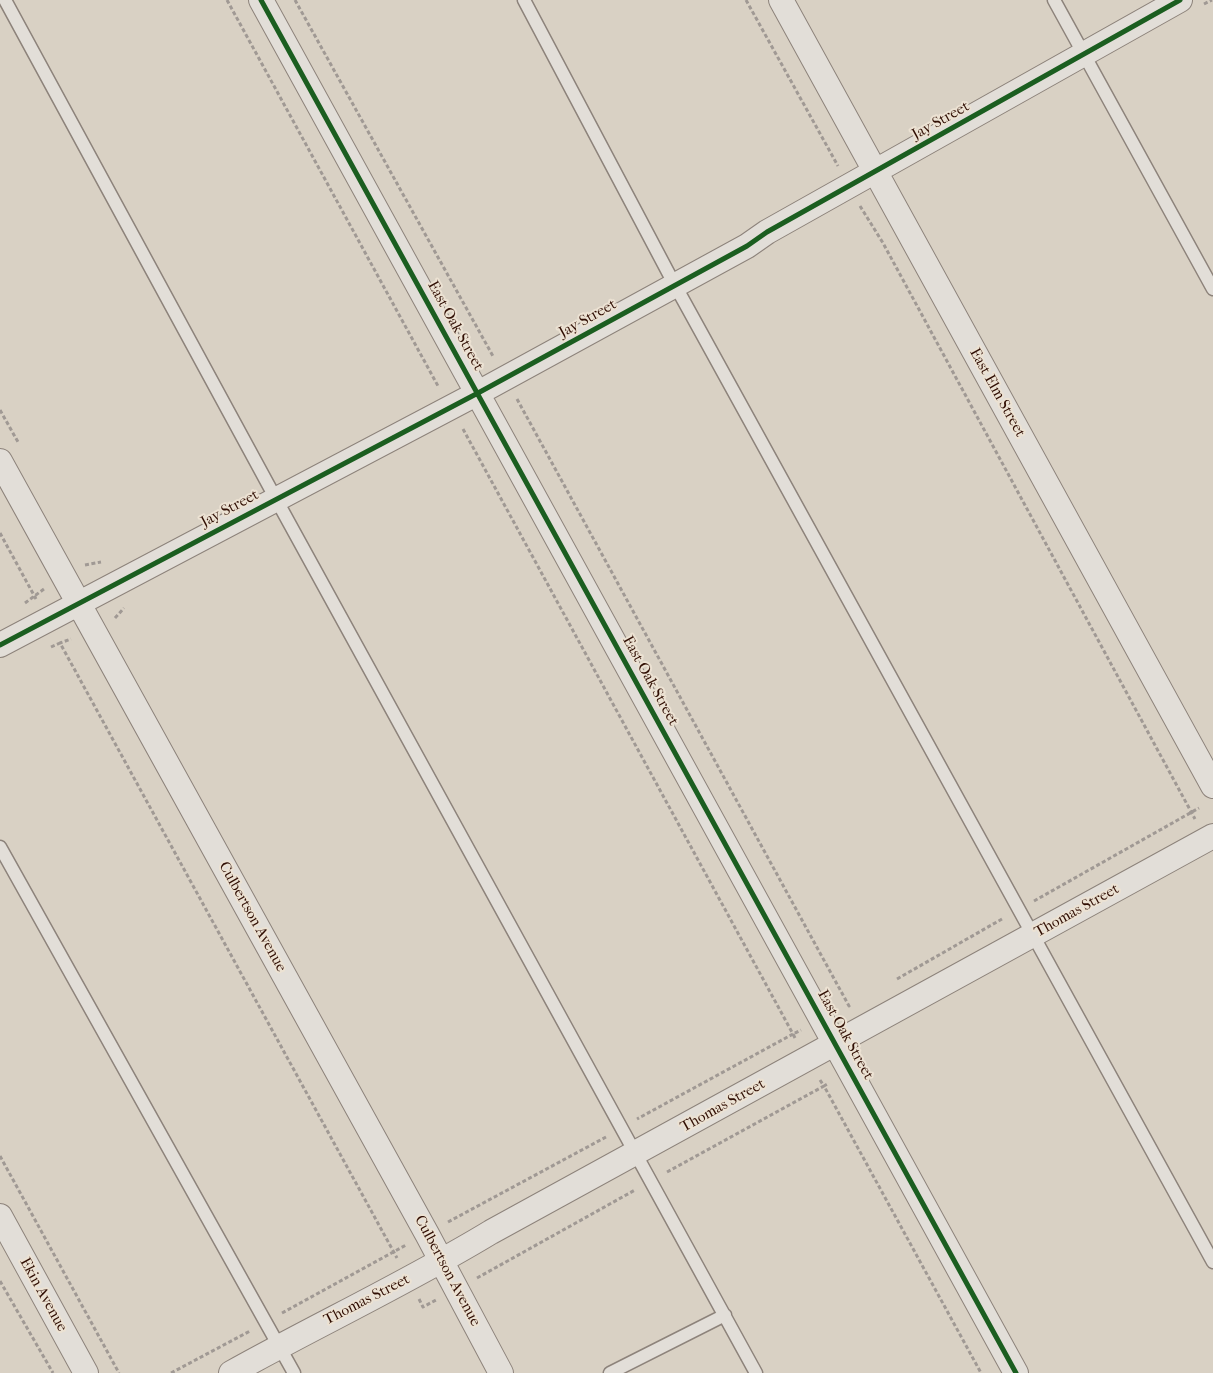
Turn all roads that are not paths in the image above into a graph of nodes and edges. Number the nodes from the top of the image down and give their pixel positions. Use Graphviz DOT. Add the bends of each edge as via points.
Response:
graph roads {
  1 [pos="6,0"];
  2 [pos="261,0"];
  3 [pos="524,0"];
  4 [pos="781,0"];
  5 [pos="1054,0"];
  6 [pos="1180,0"];
  7 [pos="1083,54"];
  8 [pos="875,172"];
  9 [pos="675,285"];
  10 [pos="1213,289"];
  11 [pos="478,393"];
  12 [pos="0,461"];
  13 [pos="276,499"];
  14 [pos="78,603"];
  15 [pos="0,645"];
  16 [pos="1213,786"];
  17 [pos="1213,836"];
  18 [pos="0,847"];
  19 [pos="1034,935"];
  20 [pos="835,1044"];
  21 [pos="636,1153"];
  22 [pos="0,1216"];
  23 [pos="443,1262"];
  24 [pos="1213,1262"];
  25 [pos="725,1315"];
  26 [pos="280,1346"];
  27 [pos="86,1373"];
  28 [pos="231,1373"];
  29 [pos="294,1373"];
  30 [pos="501,1373"];
  31 [pos="610,1373"];
  32 [pos="756,1373"];
  33 [pos="1016,1373"];
  1 -- 13 [label="lane"];
  2 -- 11 [label="street, East Oak Street"];
  3 -- 9 [label="lane"];
  4 -- 8 [label="street, East Elm Street"];
  5 -- 7 [label="lane"];
  6 -- 7 [label="street, Jay Street"];
  7 -- 8 [label="street, Jay Street"];
  7 -- 10 [label="lane"];
  8 -- 9 [label="street, Jay Street"];
  8 -- 16 [label="street, East Elm Street"];
  9 -- 11 [label="street, Jay Street"];
  9 -- 19 [label="lane"];
  11 -- 13 [label="street, Jay Street"];
  11 -- 20 [label="street, East Oak Street"];
  12 -- 14 [label="street, Culbertson Avenue"];
  13 -- 14 [label="street, Jay Street"];
  13 -- 21 [label="lane"];
  14 -- 15 [label="street, Jay Street"];
  14 -- 23 [label="street, Culbertson Avenue"];
  17 -- 19 [label="street, Thomas Street"];
  18 -- 26 [label="lane"];
  19 -- 20 [label="street, Thomas Street"];
  19 -- 24 [label="lane"];
  20 -- 21 [label="street, Thomas Street"];
  20 -- 33 [label="street, East Oak Street"];
  21 -- 23 [label="street, Thomas Street" via="491,1232"];
  21 -- 25 [label="lane"];
  22 -- 27 [label="street, Ekin Avenue"];
  23 -- 26 [label="street, Thomas Street"];
  23 -- 30 [label="street, Culbertson Avenue"];
  25 -- 31 [label="lane"];
  25 -- 32 [label="lane"];
  26 -- 28 [label="street, Thomas Street"];
  26 -- 29 [label="lane"];
}
